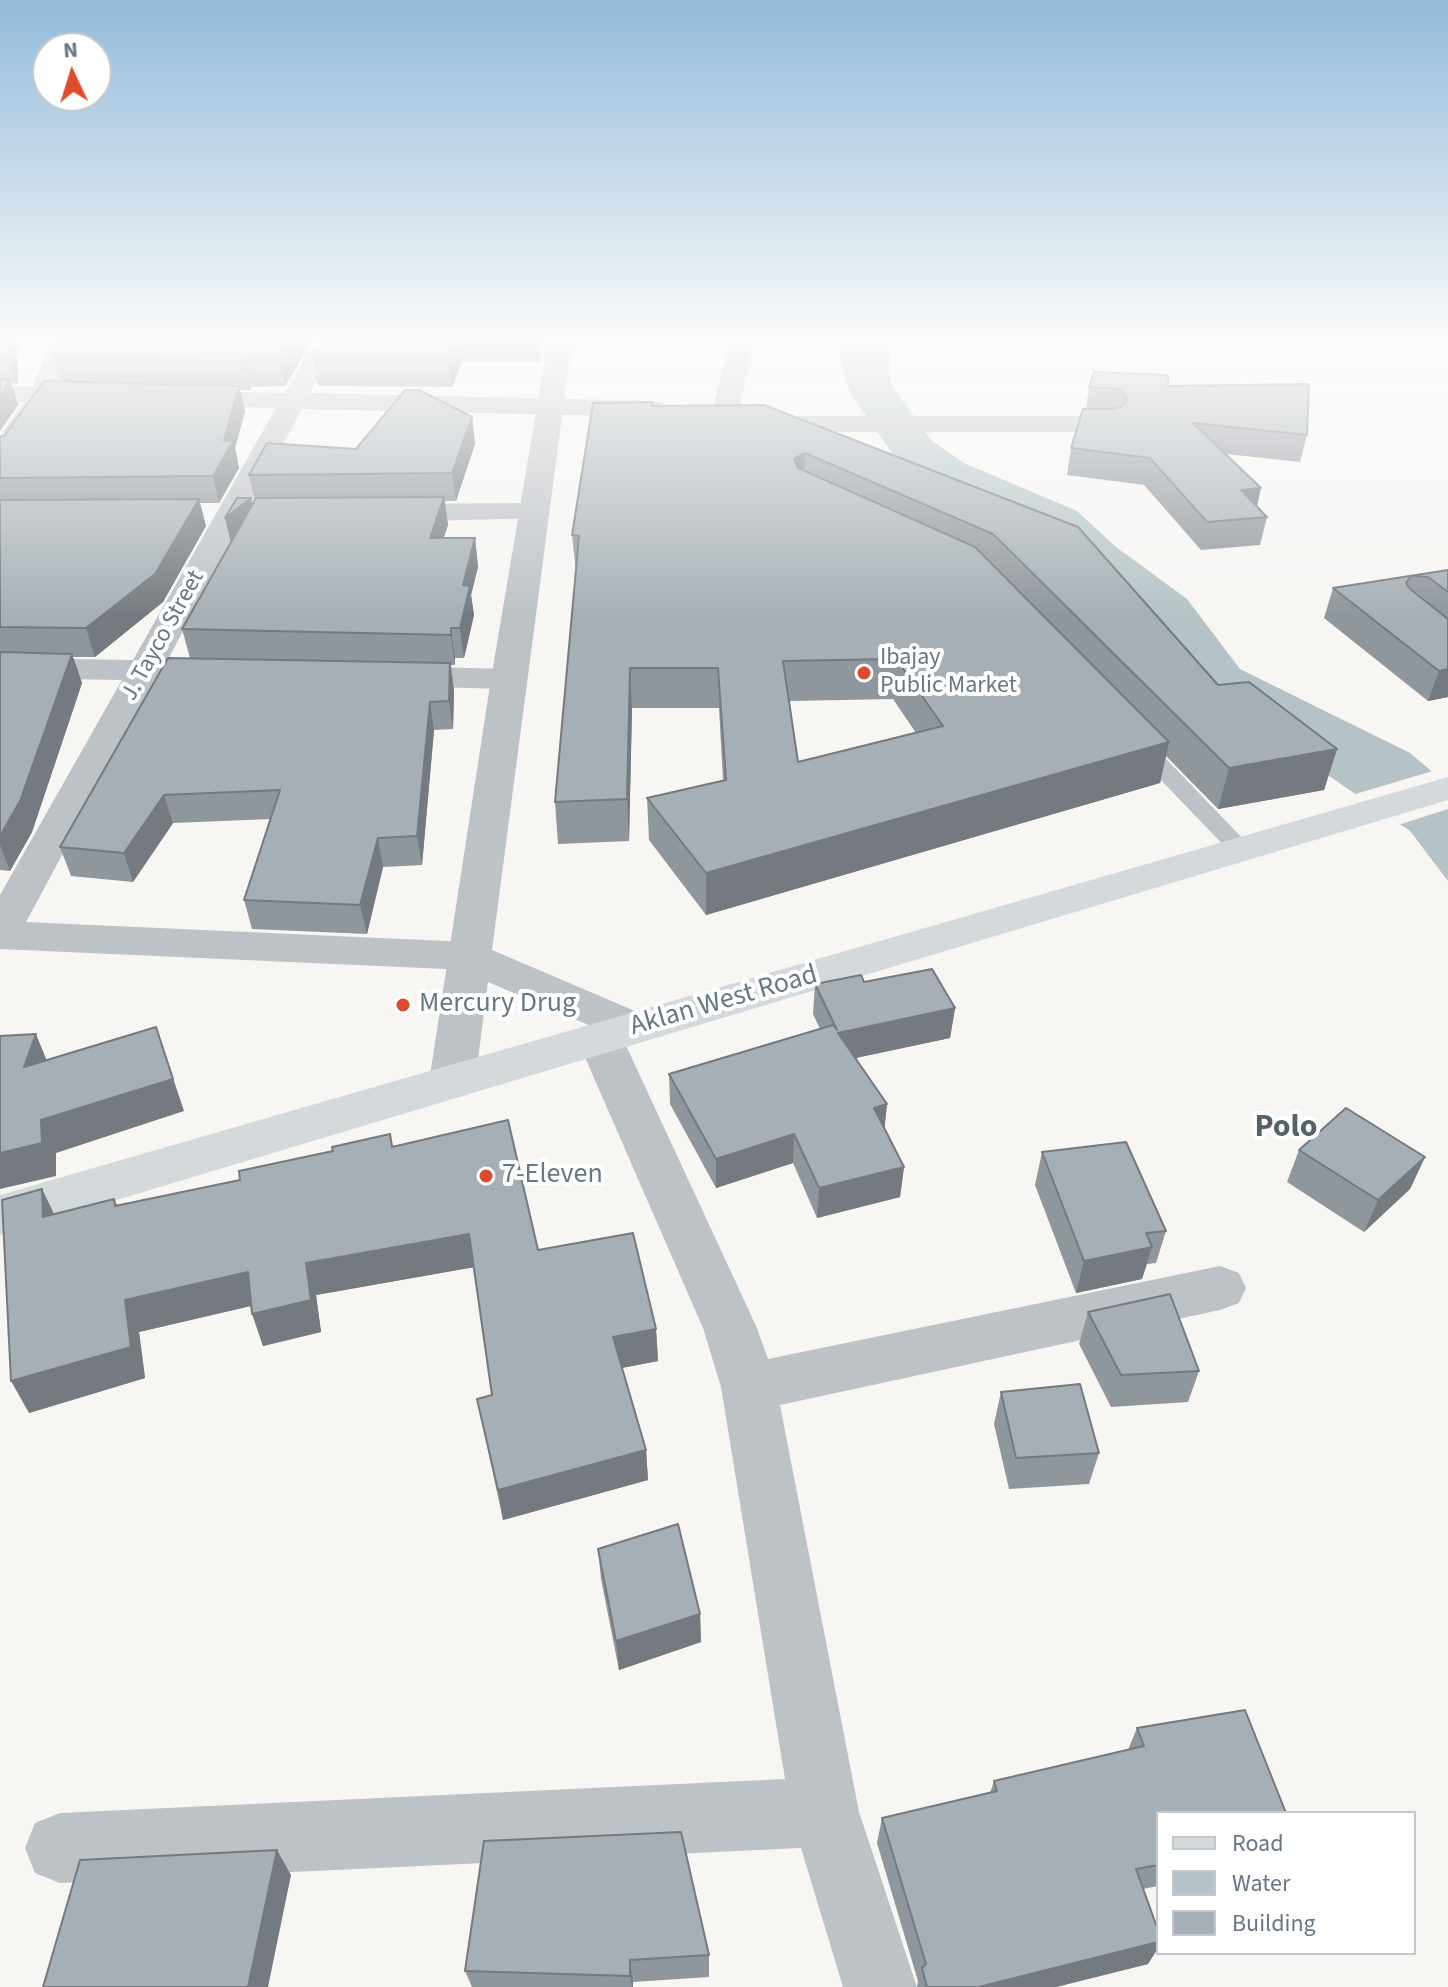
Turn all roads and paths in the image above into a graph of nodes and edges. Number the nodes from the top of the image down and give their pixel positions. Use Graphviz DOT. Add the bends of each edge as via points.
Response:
graph roads {
  1 [pos="16,433"];
  2 [pos="276,433"];
  3 [pos="547,433"];
  4 [pos="0,455"];
  5 [pos="533,512"];
  6 [pos="358,514"];
  7 [pos="0,668"];
  8 [pos="144,671"];
  9 [pos="207,672"];
  10 [pos="366,676"];
  11 [pos="508,679"];
  12 [pos="1121,725"];
  13 [pos="1448,788"];
  14 [pos="1241,850"];
  15 [pos="0,934"];
  16 [pos="468,956"];
  17 [pos="617,1033"];
  18 [pos="452,1082"];
  19 [pos="0,1215"];
  20 [pos="1220,1288"];
  21 [pos="749,1387"];
  22 [pos="825,1812"];
  23 [pos="60,1848"];
  24 [pos="880,1987"];
  1 -- 4 [label="street"];
  2 -- 8 [label="street, J. Tayco Street"];
  3 -- 5 [label="street"];
  5 -- 6 [label="street"];
  5 -- 11 [label="street"];
  7 -- 8 [label="street"];
  8 -- 9 [label="street"];
  8 -- 15 [label="street, J. Tayco Street"];
  10 -- 11 [label="street"];
  11 -- 16 [label="street"];
  12 -- 14 [label="lane"];
  13 -- 14 [label="main road, Aklan West Road"];
  14 -- 17 [label="main road, Aklan West Road"];
  15 -- 16 [label="street"];
  16 -- 17 [label="street"];
  16 -- 18 [label="street"];
  17 -- 18 [label="main road, Aklan West Road"];
  17 -- 21 [label="street"];
  18 -- 19 [label="main road, Aklan West Road"];
  20 -- 21 [label="street"];
  21 -- 22 [label="street"];
  22 -- 23 [label="street"];
  22 -- 24 [label="street"];
}
